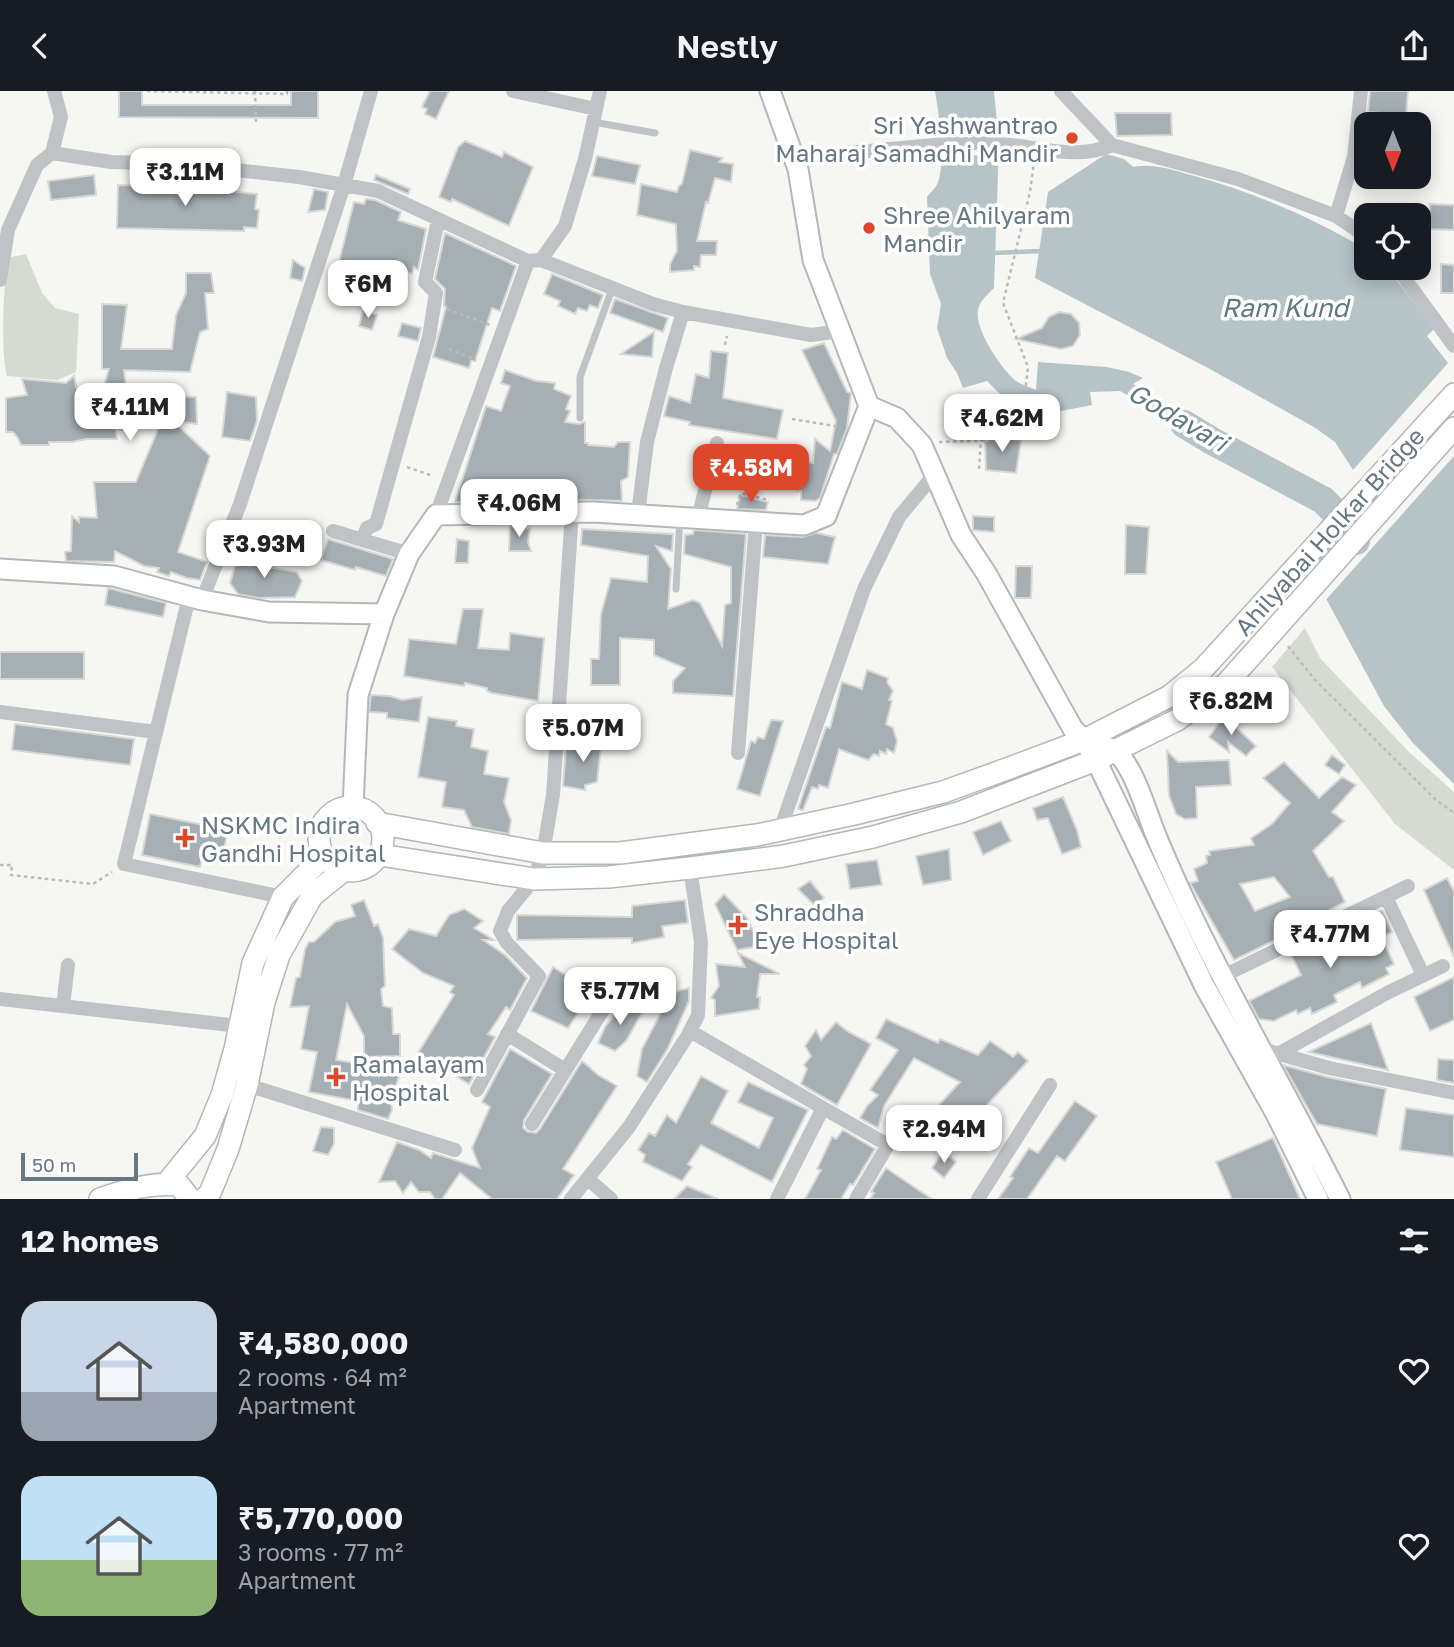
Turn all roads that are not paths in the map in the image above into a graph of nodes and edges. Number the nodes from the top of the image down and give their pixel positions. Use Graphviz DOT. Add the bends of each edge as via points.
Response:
graph roads {
  1 [pos="54,91"];
  2 [pos="371,91"];
  3 [pos="513,91"];
  4 [pos="600,91"];
  5 [pos="770,91"];
  6 [pos="1061,91"];
  7 [pos="1361,91"];
  8 [pos="1361,112"];
  9 [pos="595,115"];
  10 [pos="655,133"];
  11 [pos="1112,145"];
  12 [pos="52,153"];
  13 [pos="847,153"];
  14 [pos="827,155"];
  15 [pos="794,157"];
  16 [pos="1354,173"];
  17 [pos="344,185"];
  18 [pos="1336,216"];
  19 [pos="438,220"];
  20 [pos="1354,228"];
  21 [pos="535,260"];
  22 [pos="0,280"];
  23 [pos="1406,280"];
  24 [pos="612,288"];
  25 [pos="683,312"];
  26 [pos="841,331"];
  27 [pos="1454,346"];
  28 [pos="1454,394"];
  29 [pos="869,406"];
  30 [pos="580,418"];
  31 [pos="1454,428"];
  32 [pos="717,443"];
  33 [pos="934,475"];
  34 [pos="572,513"];
  35 [pos="638,514"];
  36 [pos="436,515"];
  37 [pos="689,517"];
  38 [pos="756,523"];
  39 [pos="333,531"];
  40 [pos="362,540"];
  41 [pos="409,554"];
  42 [pos="0,569"];
  43 [pos="676,589"];
  44 [pos="196,598"];
  45 [pos="384,614"];
  46 [pos="0,712"];
  47 [pos="156,732"];
  48 [pos="1084,740"];
  49 [pos="1115,750"];
  50 [pos="738,753"];
  51 [pos="1096,759"];
  52 [pos="353,808"];
  53 [pos="377,824"];
  54 [pos="780,830"];
  55 [pos="542,853"];
  56 [pos="380,855"];
  57 [pos="324,856"];
  58 [pos="690,868"];
  59 [pos="344,870"];
  60 [pos="534,879"];
  61 [pos="1408,886"];
  62 [pos="283,897"];
  63 [pos="1386,897"];
  64 [pos="68,965"];
  65 [pos="1443,966"];
  66 [pos="1423,975"];
  67 [pos="1221,977"];
  68 [pos="614,992"];
  69 [pos="0,999"];
  70 [pos="63,1006"];
  71 [pos="239,1026"];
  72 [pos="690,1031"];
  73 [pos="507,1034"];
  74 [pos="1234,1039"];
  75 [pos="1270,1053"];
  76 [pos="565,1070"];
  77 [pos="247,1085"];
  78 [pos="1049,1085"];
  79 [pos="477,1090"];
  80 [pos="1454,1093"];
  81 [pos="823,1108"];
  82 [pos="532,1124"];
  83 [pos="456,1150"];
  84 [pos="588,1179"];
  85 [pos="166,1184"];
  86 [pos="100,1199"];
  87 [pos="190,1199"];
  88 [pos="204,1199"];
  89 [pos="571,1199"];
  90 [pos="611,1199"];
  91 [pos="778,1199"];
  92 [pos="856,1199"];
  93 [pos="978,1199"];
  94 [pos="1318,1199"];
  95 [pos="1340,1199"];
  1 -- 12 [label="street" via="61,117"];
  2 -- 17 [label="street"];
  3 -- 9 [label="street"];
  4 -- 9 [label="street"];
  5 -- 15 [label="street"];
  6 -- 11 [label="street"];
  7 -- 8 [label="street"];
  9 -- 10 [label="lane"];
  9 -- 21 [label="street" via="565,226"];
  11 -- 13 [label="street" via="1082,152 999,144"];
  11 -- 18 [label="street" via="1238,179"];
  12 -- 17 [label="street"];
  12 -- 22 [label="street" via="37,165 8,230"];
  14 -- 15 [label="street"];
  15 -- 26 [label="street" via="813,260"];
  16 -- 18 [label="street"];
  17 -- 19 [label="street" via="377,191"];
  17 -- 44 [label="street" via="240,504"];
  18 -- 20 [label="street"];
  19 -- 21 [label="street"];
  19 -- 40 [label="street" via="425,282 436,293 429,337 376,524"];
  21 -- 24 [label="street"];
  21 -- 36 [label="street" via="489,365"];
  23 -- 27 [label="street"];
  24 -- 25 [label="street"];
  24 -- 30 [label="lane" via="580,377"];
  25 -- 26 [label="street" via="811,335"];
  25 -- 35 [label="street" via="647,442"];
  26 -- 29 [label="street"];
  28 -- 48 [label="main road, Ahilyabai Holkar Bridge" via="1203,669 1170,696"];
  29 -- 33 [label="street" via="897,418 922,445"];
  29 -- 38 [label="street" via="826,516 804,525"];
  31 -- 49 [label="main road, Ahilyabai Holkar Bridge" via="1226,684 1177,720"];
  32 -- 37 [label="street"];
  33 -- 48 [label="street" via="961,535 1073,729"];
  33 -- 54 [label="street" via="899,517 864,589"];
  34 -- 35 [label="street"];
  34 -- 36 [label="street"];
  34 -- 55 [label="street" via="553,795"];
  35 -- 37 [label="street"];
  36 -- 41 [label="street"];
  37 -- 38 [label="street"];
  37 -- 43 [label="lane"];
  38 -- 50 [label="street"];
  39 -- 40 [label="street"];
  40 -- 41 [label="street"];
  41 -- 45 [label="street"];
  42 -- 44 [label="street" via="114,576"];
  44 -- 45 [label="street" via="269,612"];
  44 -- 47 [label="street"];
  45 -- 52 [label="street" via="358,695"];
  46 -- 47 [label="street"];
  47 -- 62 [label="street" via="124,864"];
  48 -- 49 [label="street"];
  48 -- 51 [label="street"];
  48 -- 54 [label="main road, Ahilyabai Holkar Bridge" via="943,792"];
  49 -- 51 [label="main road, Ahilyabai Holkar Bridge"];
  49 -- 67 [label="street" via="1129,770"];
  51 -- 58 [label="main road, Ahilyabai Holkar Bridge" via="961,812 873,837 784,856"];
  51 -- 74 [label="street"];
  52 -- 53 [label="main road" via="364,810"];
  52 -- 57 [label="main road" via="342,809 325,821 319,841"];
  53 -- 55 [label="main road, Ahilyabai Holkar Bridge"];
  53 -- 56 [label="main road" via="383,834"];
  54 -- 55 [label="main road, Ahilyabai Holkar Bridge" via="620,853"];
  55 -- 60 [label="street"];
  56 -- 59 [label="main road" via="365,868"];
  56 -- 60 [label="main road, Ahilyabai Holkar Bridge"];
  57 -- 59 [label="main road"];
  57 -- 62 [label="main road"];
  58 -- 60 [label="main road, Ahilyabai Holkar Bridge"];
  58 -- 72 [label="street" via="701,942 698,1015"];
  59 -- 77 [label="main road" via="312,896 279,955"];
  60 -- 73 [label="street" via="500,931 539,976"];
  61 -- 63 [label="street"];
  62 -- 71 [label="main road" via="253,963"];
  63 -- 66 [label="street"];
  63 -- 67 [label="street"];
  64 -- 70 [label="street"];
  65 -- 66 [label="street"];
  66 -- 75 [label="street"];
  67 -- 75 [label="street"];
  68 -- 76 [label="street"];
  69 -- 70 [label="street"];
  70 -- 71 [label="street"];
  71 -- 85 [label="main road" via="222,1095 205,1136"];
  72 -- 81 [label="street"];
  72 -- 84 [label="street" via="629,1127"];
  73 -- 76 [label="street"];
  73 -- 79 [label="street"];
  74 -- 75 [label="street"];
  74 -- 94 [label="street"];
  75 -- 80 [label="street"];
  75 -- 95 [label="street"];
  76 -- 82 [label="street"];
  77 -- 83 [label="street"];
  77 -- 88 [label="main road" via="228,1149"];
  78 -- 93 [label="street"];
  81 -- 91 [label="street"];
  81 -- 92 [label="street" via="888,1145"];
  84 -- 89 [label="street"];
  84 -- 90 [label="street"];
  85 -- 86 [label="main road"];
  85 -- 87 [label="main road" via="179,1185"];
}
